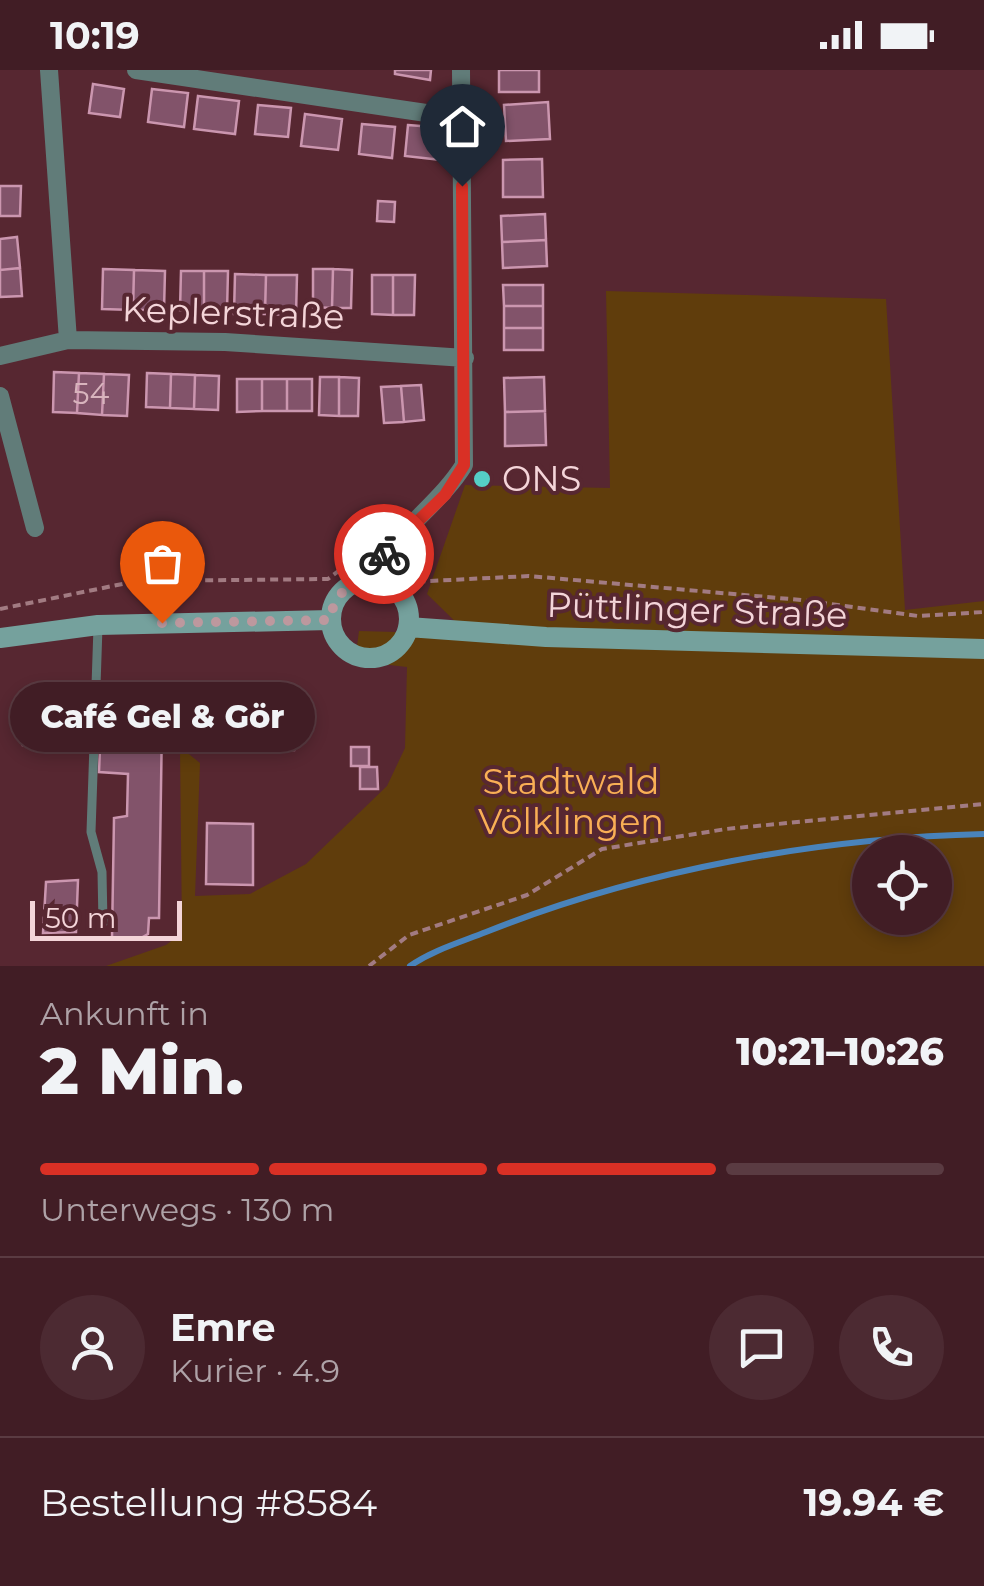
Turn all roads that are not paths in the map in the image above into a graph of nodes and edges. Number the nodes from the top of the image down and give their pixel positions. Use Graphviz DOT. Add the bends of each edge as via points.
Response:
graph roads {
  1 [pos="50,70"];
  2 [pos="136,70"];
  3 [pos="461,70"];
  4 [pos="460,118"];
  5 [pos="68,340"];
  6 [pos="0,356"];
  7 [pos="465,358"];
  8 [pos="0,396"];
  9 [pos="35,528"];
  10 [pos="374,580"];
  11 [pos="330,620"];
  12 [pos="98,625"];
  13 [pos="408,626"];
  14 [pos="0,638"];
  15 [pos="984,649"];
  16 [pos="103,923"];
  1 -- 5 [label="street"];
  2 -- 4 [label="street"];
  3 -- 4 [label="street"];
  4 -- 7 [label="street"];
  5 -- 6 [label="street, Keplerstraße"];
  5 -- 7 [label="street, Keplerstraße" via="225,342"];
  7 -- 10 [label="street" via="464,465 445,495 384,556"];
  8 -- 9 [label="street"];
  10 -- 11 [label="main road" via="361,580 339,595"];
  10 -- 13 [label="main road" via="397,591"];
  11 -- 12 [label="main road"];
  11 -- 13 [label="main road" via="348,652 373,658 396,648"];
  12 -- 14 [label="main road"];
  12 -- 16 [label="lane" via="91,832 102,872"];
  13 -- 15 [label="main road, Püttlinger Straße" via="546,637"];
}
